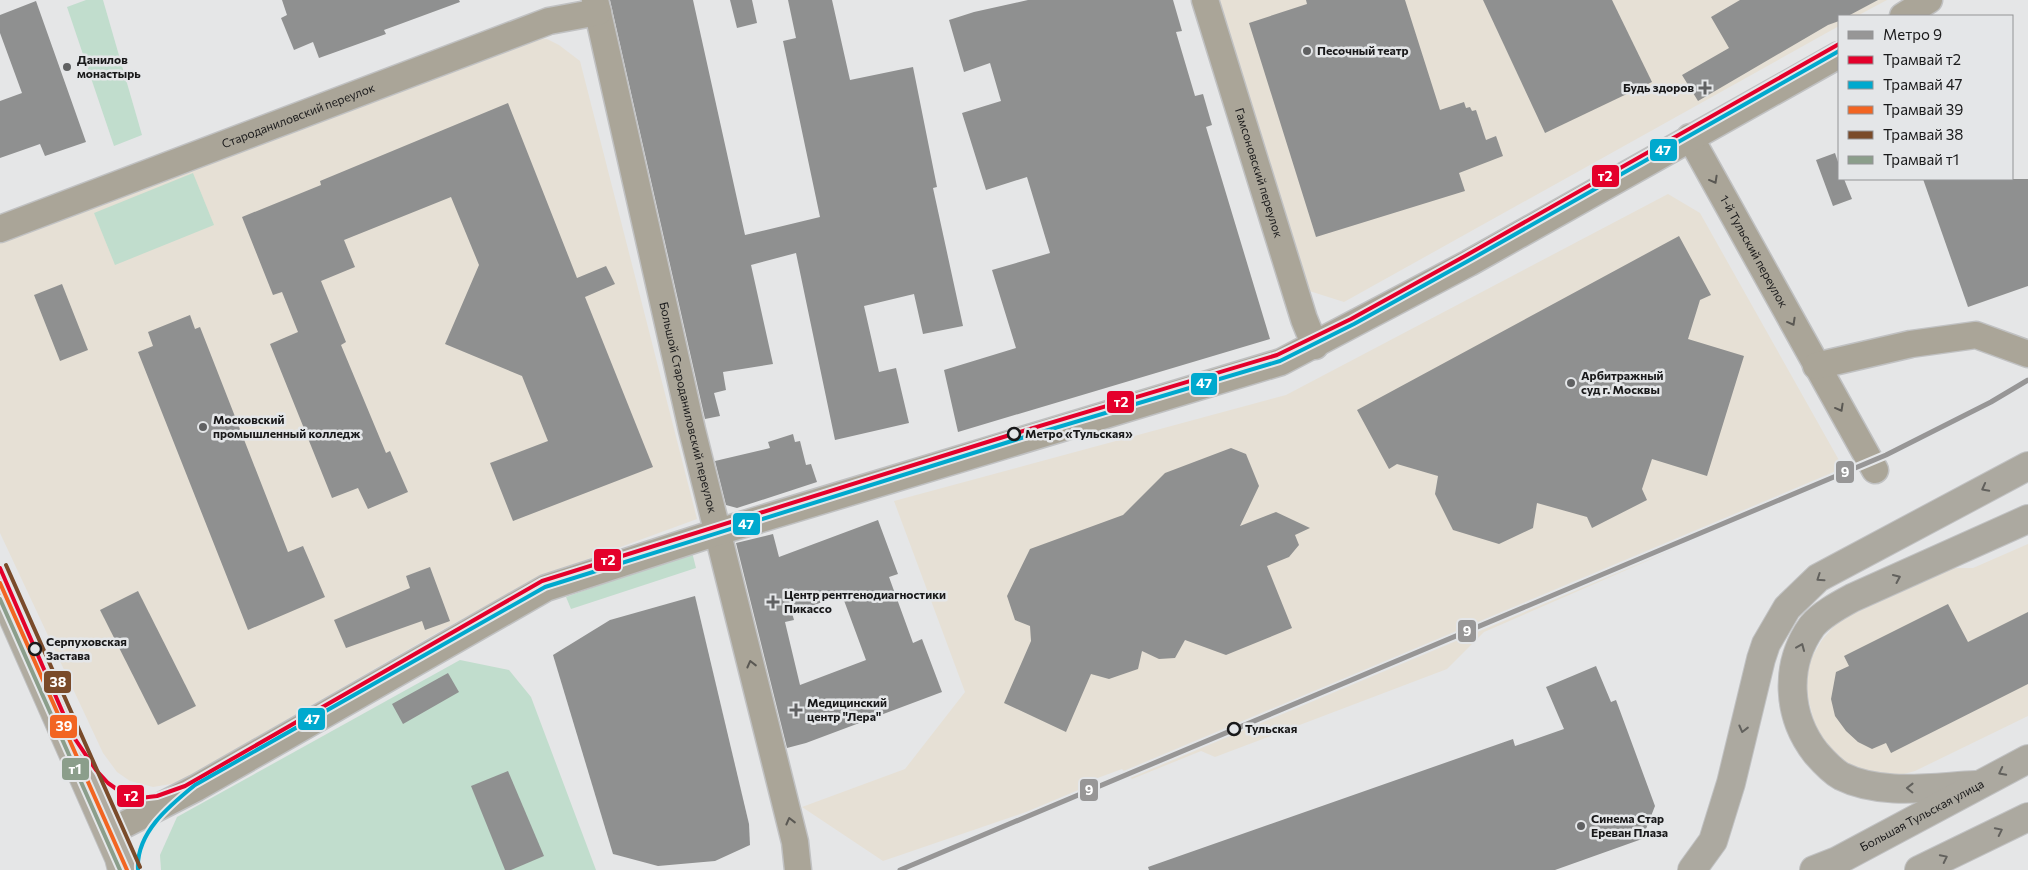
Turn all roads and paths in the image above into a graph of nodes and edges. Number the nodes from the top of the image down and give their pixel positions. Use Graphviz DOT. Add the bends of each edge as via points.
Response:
graph roads {
  1 [pos="1205,0"];
  2 [pos="1929,0"];
  3 [pos="596,6"];
  4 [pos="1904,15"];
  5 [pos="1838,55"];
  6 [pos="1690,137"];
  7 [pos="0,228"];
  8 [pos="1315,346"];
  9 [pos="2028,354"];
  10 [pos="1816,366"];
  11 [pos="2028,466"];
  12 [pos="1875,470"];
  13 [pos="2028,519"];
  14 [pos="718,532"];
  15 [pos="0,588"];
  16 [pos="2028,759"];
  17 [pos="1976,785"];
  18 [pos="2028,817"];
  19 [pos="108,833"];
  20 [pos="123,866"];
  21 [pos="798,870"];
  22 [pos="1692,870"];
  23 [pos="1814,870"];
  24 [pos="1919,870"];
  1 -- 8 [label="street, Гамсоновский переулок"];
  2 -- 4 [label="street"];
  3 -- 7 [label="street, Староданиловский переулок"];
  3 -- 14 [label="street, Большой Староданиловский переулок"];
  5 -- 6 [label="street"];
  6 -- 8 [label="street"];
  6 -- 10 [label="street, 1-й Тульский переулок, one-way"];
  8 -- 14 [label="street" via="1281,362"];
  9 -- 10 [label="street" via="1976,335 1911,344"];
  10 -- 12 [label="street, 1-й Тульский переулок, one-way"];
  11 -- 22 [label="main road, one-way" via="1818,578 1786,608 1766,644 1713,840"];
  17 -- 13 [label="main road, one-way" via="1871,786 1840,775 1824,763 1802,733 1792,695 1793,672 1800,647 1814,625 1832,610"];
  14 -- 19 [label="street" via="546,588 205,783"];
  21 -- 14 [label="street, Большой Староданиловский переулок, one-way" via="795,842"];
  15 -- 19 [label="main road"];
  16 -- 17 [label="main road, Большая Тульская улица, one-way"];
  17 -- 23 [label="main road, Большая Тульская улица" via="1837,861"];
  24 -- 18 [label="main road, one-way"];
  19 -- 20 [label="main road"];
}
